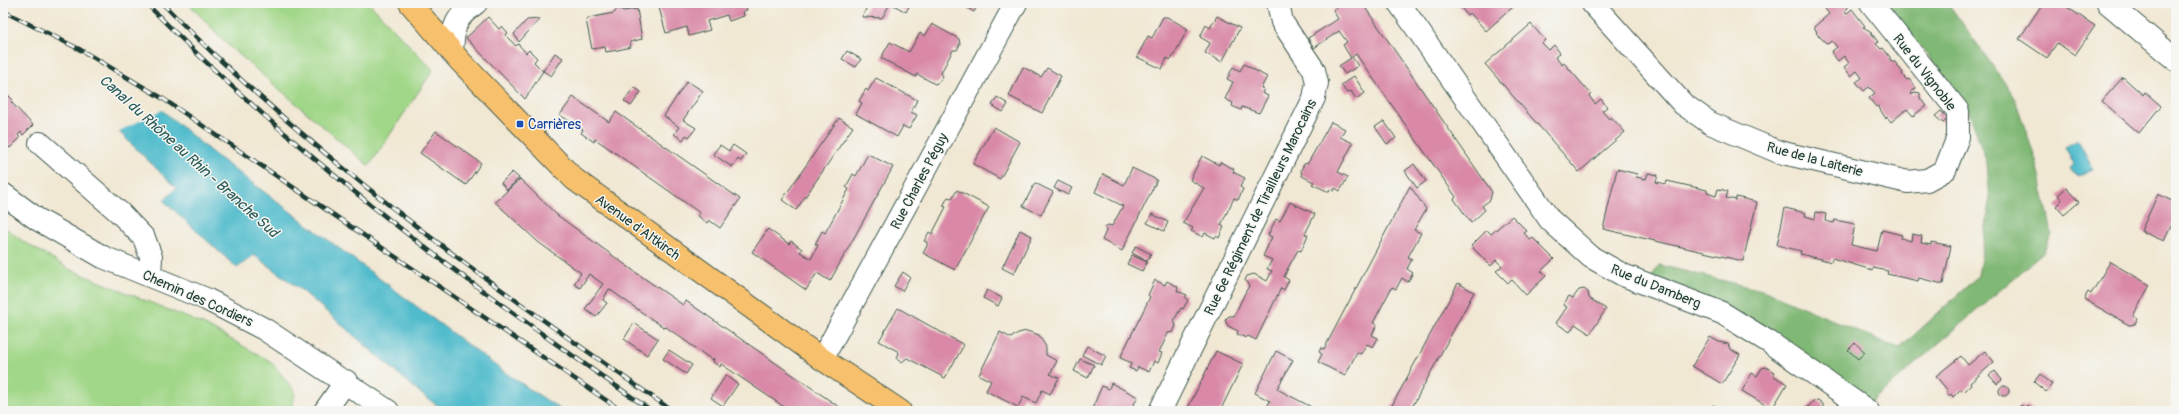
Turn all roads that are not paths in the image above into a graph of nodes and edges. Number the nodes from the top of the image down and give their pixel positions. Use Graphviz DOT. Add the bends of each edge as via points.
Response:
graph roads {
  1 [pos="476,3"];
  2 [pos="1016,3"];
  3 [pos="1278,3"];
  4 [pos="1399,3"];
  5 [pos="1592,3"];
  6 [pos="1870,3"];
  7 [pos="2108,3"];
  8 [pos="415,4"];
  9 [pos="452,52"];
  10 [pos="2176,60"];
  11 [pos="40,143"];
  12 [pos="1945,170"];
  13 [pos="3,194"];
  14 [pos="150,276"];
  15 [pos="822,359"];
  16 [pos="346,381"];
  17 [pos="325,411"];
  18 [pos="388,411"];
  19 [pos="900,411"];
  20 [pos="1160,411"];
  21 [pos="1868,411"];
  1 -- 9 [label="street" via="459,16 453,31"];
  2 -- 15 [label="street, Rue Charles Péguy"];
  3 -- 20 [label="street, Rue 6e Régiment de Tirailleurs Marocains" via="1282,22 1314,70 1317,83 1314,98"];
  4 -- 21 [label="street, Rue du Damberg" via="1550,220 1576,245 1591,257 1623,275 1722,313 1769,342"];
  5 -- 12 [label="street, Rue de la Laiterie" via="1683,104 1710,123 1779,152 1908,182 1927,180"];
  6 -- 12 [label="street, Rue du Vignoble" via="1958,110 1958,137"];
  7 -- 10 [label="street"];
  8 -- 9 [label="main road, Avenue d'Altkirch"];
  9 -- 15 [label="main road, Avenue d'Altkirch" via="546,152 585,188"];
  11 -- 14 [label="street" via="120,213 144,238 151,257"];
  13 -- 14 [label="street, Chemin des Cordiers" via="37,219 103,257"];
  14 -- 16 [label="street, Chemin des Cordiers" via="206,299 264,329"];
  15 -- 19 [label="main road, Avenue d'Altkirch"];
  16 -- 17 [label="street"];
  16 -- 18 [label="street, Chemin des Cordiers"];
}
